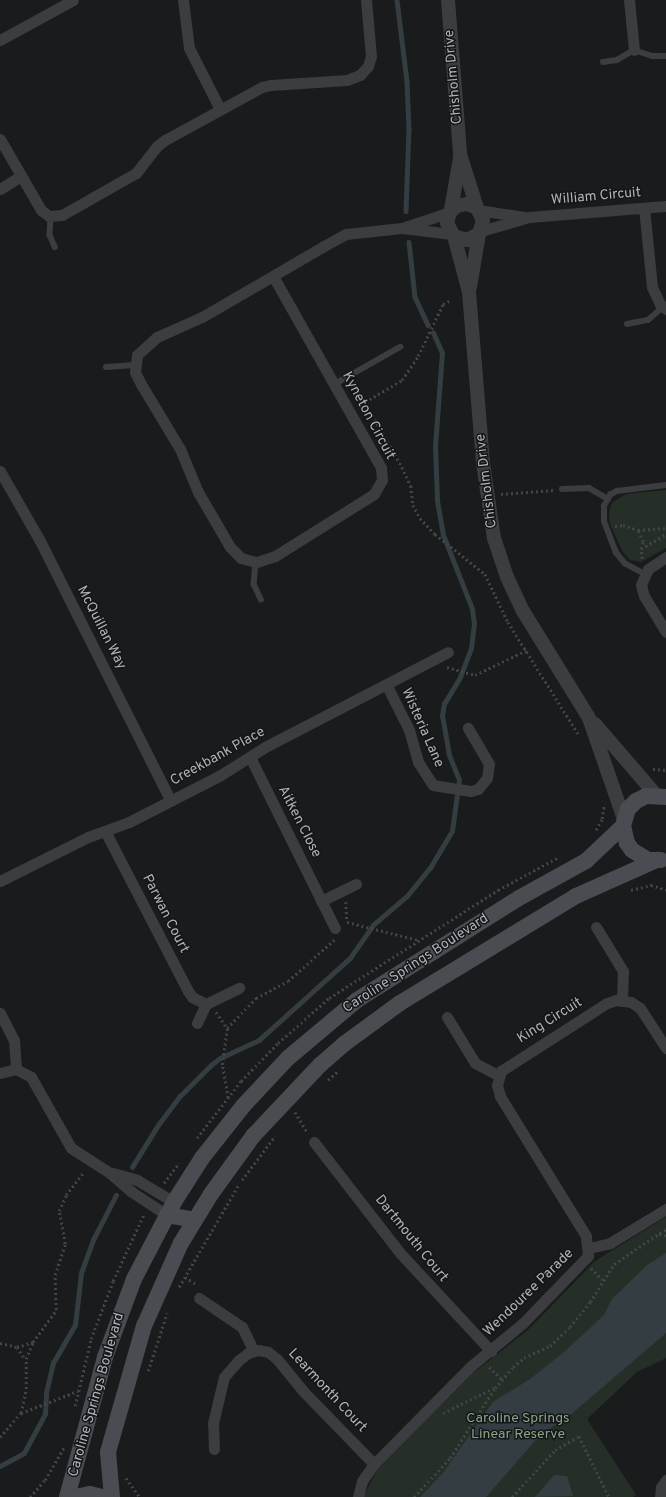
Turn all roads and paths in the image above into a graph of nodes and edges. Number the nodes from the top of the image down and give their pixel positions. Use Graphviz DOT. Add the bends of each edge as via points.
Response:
graph roads {
  1 [pos="72,0"];
  2 [pos="183,0"];
  3 [pos="366,0"];
  4 [pos="448,0"];
  5 [pos="629,0"];
  6 [pos="0,40"];
  7 [pos="634,50"];
  8 [pos="666,56"];
  9 [pos="603,62"];
  10 [pos="220,109"];
  11 [pos="0,139"];
  12 [pos="460,154"];
  13 [pos="21,176"];
  14 [pos="0,189"];
  15 [pos="666,206"];
  16 [pos="644,208"];
  17 [pos="478,209"];
  18 [pos="451,211"];
  19 [pos="51,216"];
  20 [pos="529,217"];
  21 [pos="402,228"];
  22 [pos="480,233"];
  23 [pos="453,235"];
  24 [pos="55,247"];
  25 [pos="273,276"];
  26 [pos="469,292"];
  27 [pos="451,300"];
  28 [pos="664,308"];
  29 [pos="627,324"];
  30 [pos="400,347"];
  31 [pos="135,364"];
  32 [pos="106,367"];
  33 [pos="350,376"];
  34 [pos="335,384"];
  35 [pos="365,402"];
  36 [pos="0,471"];
  37 [pos="666,485"];
  38 [pos="562,490"];
  39 [pos="487,495"];
  40 [pos="608,499"];
  41 [pos="612,528"];
  42 [pos="666,528"];
  43 [pos="638,530"];
  44 [pos="666,534"];
  45 [pos="641,549"];
  46 [pos="666,557"];
  47 [pos="256,562"];
  48 [pos="643,562"];
  49 [pos="644,574"];
  50 [pos="261,599"];
  51 [pos="666,632"];
  52 [pos="527,650"];
  53 [pos="448,652"];
  54 [pos="456,669"];
  55 [pos="387,686"];
  56 [pos="589,718"];
  57 [pos="468,728"];
  58 [pos="580,737"];
  59 [pos="250,757"];
  60 [pos="662,795"];
  61 [pos="170,801"];
  62 [pos="623,822"];
  63 [pos="105,830"];
  64 [pos="662,861"];
  65 [pos="0,881"];
  66 [pos="356,884"];
  67 [pos="666,890"];
  68 [pos="341,891"];
  69 [pos="624,892"];
  70 [pos="321,901"];
  71 [pos="348,922"];
  72 [pos="596,927"];
  73 [pos="338,931"];
  74 [pos="418,940"];
  75 [pos="239,988"];
  76 [pos="622,1000"];
  77 [pos="206,1004"];
  78 [pos="0,1013"];
  79 [pos="447,1017"];
  80 [pos="197,1023"];
  81 [pos="227,1028"];
  82 [pos="666,1048"];
  83 [pos="344,1066"];
  84 [pos="16,1069"];
  85 [pos="0,1073"];
  86 [pos="499,1076"];
  87 [pos="322,1086"];
  88 [pos="228,1098"];
  89 [pos="300,1106"];
  90 [pos="294,1111"];
  91 [pos="291,1115"];
  92 [pos="280,1130"];
  93 [pos="314,1142"];
  94 [pos="82,1173"];
  95 [pos="110,1173"];
  96 [pos="170,1208"];
  97 [pos="666,1209"];
  98 [pos="194,1220"];
  99 [pos="666,1229"];
  100 [pos="658,1234"];
  101 [pos="666,1236"];
  102 [pos="589,1248"];
  103 [pos="589,1266"];
  104 [pos="602,1279"];
  105 [pos="177,1291"];
  106 [pos="199,1298"];
  107 [pos="168,1311"];
  108 [pos="33,1342"];
  109 [pos="0,1343"];
  110 [pos="17,1347"];
  111 [pos="253,1350"];
  112 [pos="491,1351"];
  113 [pos="26,1359"];
  114 [pos="486,1364"];
  115 [pos="147,1376"];
  116 [pos="502,1379"];
  117 [pos="495,1388"];
  118 [pos="78,1391"];
  119 [pos="21,1413"];
  120 [pos="436,1418"];
  121 [pos="0,1437"];
  122 [pos="214,1449"];
  123 [pos="374,1464"];
  124 [pos="125,1476"];
  125 [pos="666,1480"];
  126 [pos="359,1492"];
  127 [pos="67,1497"];
  128 [pos="75,1497"];
  129 [pos="101,1497"];
  130 [pos="112,1497"];
  131 [pos="140,1497"];
  132 [pos="353,1497"];
  133 [pos="414,1497"];
  134 [pos="512,1497"];
  135 [pos="609,1497"];
  136 [pos="660,1497"];
  1 -- 6 [label="street"];
  2 -- 10 [label="street" via="189,48"];
  3 -- 10 [label="street" via="371,56 368,66 360,75 347,80 271,85"];
  4 -- 12 [label="street, Chisholm Drive"];
  5 -- 7 [label="street"];
  7 -- 8 [label="lane" via="652,56"];
  7 -- 9 [label="lane" via="617,60"];
  10 -- 19 [label="street" via="160,144 132,177 62,215"];
  11 -- 13 [label="street"];
  12 -- 17 [label="street, Chisholm Drive"];
  12 -- 18 [label="street, Chisholm Drive"];
  13 -- 14 [label="street"];
  13 -- 19 [label="street" via="40,210"];
  15 -- 16 [label="street, William Circuit"];
  16 -- 20 [label="street, William Circuit"];
  16 -- 28 [label="street" via="652,287"];
  17 -- 18 [label="street" via="464,204"];
  17 -- 20 [label="street, William Circuit"];
  17 -- 22 [label="street" via="483,220"];
  18 -- 21 [label="street"];
  18 -- 23 [label="street" via="447,224"];
  19 -- 24 [label="lane" via="50,236"];
  20 -- 22 [label="street, William Circuit"];
  21 -- 23 [label="street"];
  21 -- 25 [label="street" via="346,234"];
  22 -- 23 [label="street" via="467,240"];
  22 -- 26 [label="street, Chisholm Drive"];
  23 -- 26 [label="street, Chisholm Drive"];
  25 -- 31 [label="street" via="202,317 150,342 141,349"];
  25 -- 34 [label="street, Kyneton Circuit"];
  26 -- 39 [label="street, Chisholm Drive"];
  27 -- 35 [label="path" via="443,304 418,356 402,380"];
  28 -- 29 [label="lane" via="648,320"];
  30 -- 33 [label="lane"];
  31 -- 32 [label="lane"];
  31 -- 47 [label="street" via="141,384 180,449 198,492 230,547 241,558"];
  33 -- 34 [label="lane"];
  33 -- 35 [label="path"];
  34 -- 47 [label="street, Kyneton Circuit" via="381,468 382,480 374,494 275,556"];
  35 -- 52 [label="path" via="405,473 411,486 413,505 420,518 448,546 486,574 508,622"];
  36 -- 61 [label="street, McQuillan Way" via="39,538"];
  37 -- 40 [label="lane" via="620,490"];
  38 -- 39 [label="path"];
  38 -- 40 [label="lane" via="589,488"];
  39 -- 56 [label="street, Chisholm Drive" via="490,521 507,577 531,623"];
  40 -- 49 [label="lane" via="603,516 616,553 625,564"];
  41 -- 43 [label="path" via="624,525"];
  42 -- 43 [label="path"];
  43 -- 45 [label="path" via="643,542"];
  44 -- 45 [label="path"];
  45 -- 48 [label="path"];
  46 -- 49 [label="street"];
  47 -- 50 [label="lane" via="254,584"];
  49 -- 51 [label="street" via="642,590"];
  52 -- 54 [label="path" via="478,674 470,675"];
  52 -- 58 [label="path"];
  53 -- 55 [label="street, Creekbank Place"];
  55 -- 57 [label="street, Wisteria Lane" via="409,730 418,762 433,785 470,791 478,789 486,778 489,764"];
  55 -- 59 [label="street, Creekbank Place"];
  56 -- 60 [label="street, Chisholm Drive"];
  56 -- 62 [label="street, Chisholm Drive"];
  59 -- 61 [label="street, Creekbank Place"];
  59 -- 70 [label="street, Aitken Close"];
  60 -- 62 [label="main road, Caroline Springs Boulevard" via="636,802"];
  61 -- 63 [label="street, Creekbank Place" via="129,822"];
  62 -- 64 [label="main road" via="627,843 632,850 648,860"];
  62 -- 96 [label="main road, Caroline Springs Boulevard" via="586,861 455,937 383,982 333,1018 283,1064 243,1106 202,1158"];
  63 -- 65 [label="street, Creekbank Place"];
  63 -- 77 [label="street, Parwan Court" via="188,992"];
  64 -- 98 [label="main road, Caroline Springs Boulevard" via="557,907 400,1003 344,1044 292,1092 253,1136 228,1168"];
  66 -- 68 [label="street"];
  67 -- 69 [label="path" via="651,885"];
  68 -- 70 [label="street"];
  68 -- 71 [label="path" via="348,910"];
  70 -- 73 [label="street, Aitken Close"];
  71 -- 73 [label="path"];
  71 -- 74 [label="path"];
  72 -- 76 [label="street" via="623,971"];
  73 -- 81 [label="path" via="288,981 256,998"];
  75 -- 77 [label="street"];
  76 -- 82 [label="street" via="640,1008"];
  76 -- 86 [label="street, King Circuit" via="607,1003 513,1061"];
  77 -- 80 [label="street"];
  77 -- 81 [label="path" via="214,1009"];
  78 -- 84 [label="street" via="14,1040"];
  79 -- 86 [label="street" via="475,1063"];
  81 -- 88 [label="path" via="222,1065"];
  83 -- 87 [label="path"];
  84 -- 85 [label="street"];
  84 -- 95 [label="street" via="35,1083 71,1148"];
  86 -- 102 [label="street, Wendouree Parade" via="497,1085 500,1096 586,1236"];
  89 -- 90 [label="path"];
  90 -- 91 [label="path"];
  90 -- 93 [label="path"];
  92 -- 105 [label="path" via="238,1184"];
  93 -- 112 [label="street, Dartmouth Court" via="400,1253"];
  94 -- 108 [label="path" via="66,1195 59,1211 65,1244 56,1275 56,1310"];
  95 -- 96 [label="street" via="132,1192"];
  95 -- 96 [label="street" via="137,1180"];
  96 -- 98 [label="main road"];
  96 -- 127 [label="main road, Caroline Springs Boulevard" via="118,1318"];
  97 -- 102 [label="street" via="610,1243"];
  98 -- 130 [label="main road, Caroline Springs Boulevard" via="161,1283 124,1389 108,1452"];
  99 -- 100 [label="path"];
  100 -- 101 [label="path"];
  100 -- 104 [label="path" via="625,1255"];
  102 -- 112 [label="street, Wendouree Parade" via="585,1262"];
  103 -- 104 [label="path"];
  104 -- 116 [label="path" via="590,1302 570,1327 550,1346 524,1358"];
  106 -- 111 [label="street" via="242,1327"];
  107 -- 115 [label="path"];
  108 -- 110 [label="path"];
  108 -- 113 [label="path"];
  109 -- 110 [label="path"];
  110 -- 113 [label="path"];
  111 -- 122 [label="street" via="232,1365 224,1377 213,1423"];
  111 -- 123 [label="street, Learmonth Court" via="268,1352 278,1359 303,1391"];
  112 -- 123 [label="street, Wendouree Parade" via="471,1366"];
  113 -- 119 [label="path" via="26,1389"];
  114 -- 116 [label="path"];
  116 -- 117 [label="path"];
  117 -- 120 [label="path" via="456,1405"];
  117 -- 133 [label="path" via="450,1458"];
  118 -- 119 [label="path"];
  119 -- 121 [label="path"];
  123 -- 126 [label="street, Wendouree Parade"];
  124 -- 131 [label="path" via="130,1487"];
  125 -- 136 [label="street" via="661,1487"];
  126 -- 132 [label="street, Wendouree Parade"];
  128 -- 129 [label="main road" via="90,1494"];
  134 -- 135 [label="path" via="555,1450 579,1436"];
}
